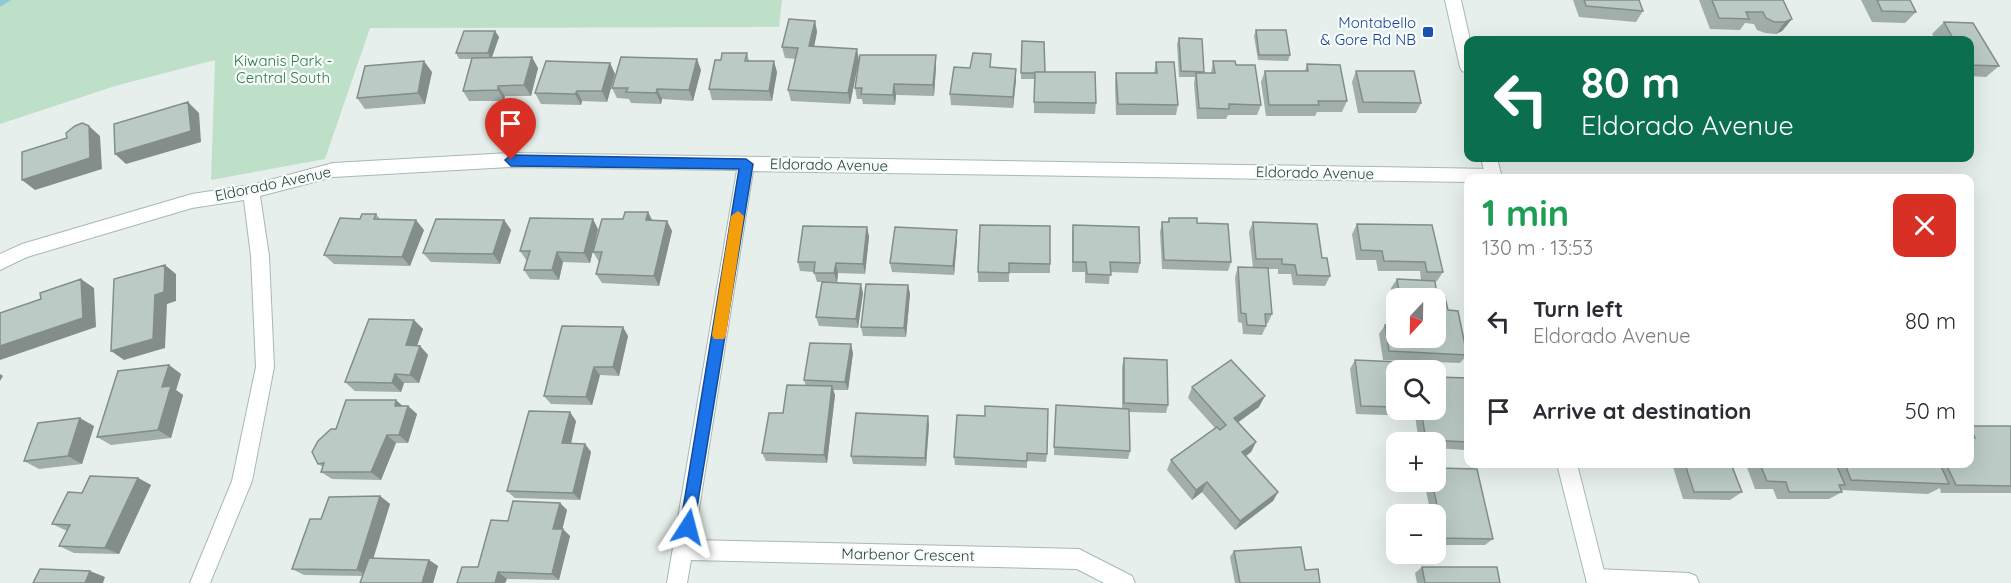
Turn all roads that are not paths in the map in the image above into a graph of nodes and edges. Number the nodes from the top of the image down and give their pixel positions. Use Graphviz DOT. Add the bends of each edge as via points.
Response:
graph roads {
  1 [pos="1453,0"];
  2 [pos="1464,49"];
  3 [pos="746,164"];
  4 [pos="1464,176"];
  5 [pos="251,192"];
  6 [pos="0,263"];
  7 [pos="1568,468"];
  8 [pos="684,550"];
  9 [pos="1597,581"];
  10 [pos="200,583"];
  11 [pos="677,583"];
  12 [pos="1125,583"];
  13 [pos="1689,583"];
  1 -- 2 [label="street"];
  3 -- 4 [label="street, Eldorado Avenue"];
  3 -- 5 [label="street, Eldorado Avenue" via="511,160 333,170"];
  3 -- 8 [label="street"];
  5 -- 6 [label="street, Eldorado Avenue" via="192,201 22,251"];
  5 -- 10 [label="street" via="260,256 265,367 242,481"];
  7 -- 9 [label="street"];
  8 -- 11 [label="street"];
  8 -- 12 [label="street, Marbenor Crescent" via="1079,559"];
  9 -- 13 [label="street"];
}
